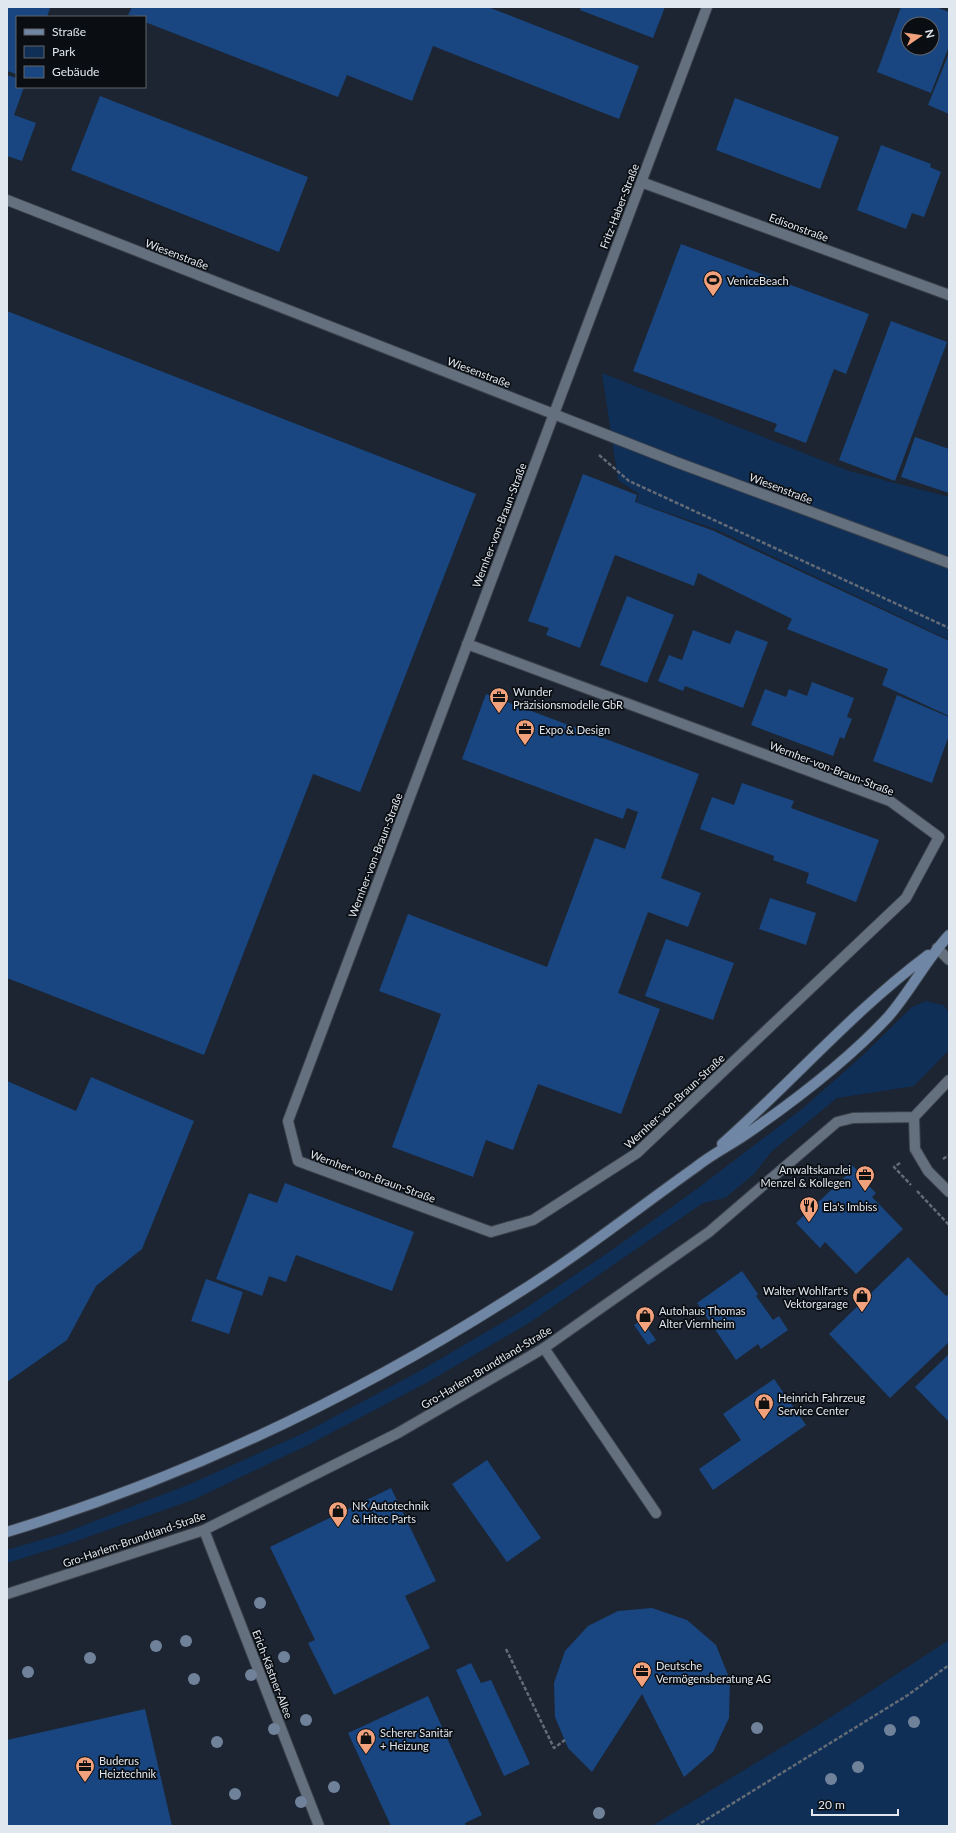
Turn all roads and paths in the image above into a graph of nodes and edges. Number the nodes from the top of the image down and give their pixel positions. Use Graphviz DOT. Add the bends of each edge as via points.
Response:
graph roads {
  1 [pos="707,7"];
  2 [pos="641,182"];
  3 [pos="7,200"];
  4 [pos="949,295"];
  5 [pos="554,414"];
  6 [pos="594,450"];
  7 [pos="947,564"];
  8 [pos="949,628"];
  9 [pos="467,644"];
  10 [pos="949,935"];
  11 [pos="937,948"];
  12 [pos="949,960"];
  13 [pos="949,1080"];
  14 [pos="914,1117"];
  15 [pos="698,1165"];
  16 [pos="949,1192"];
  17 [pos="544,1348"];
  18 [pos="656,1513"];
  19 [pos="204,1530"];
  20 [pos="7,1532"];
  21 [pos="7,1594"];
  22 [pos="506,1649"];
  23 [pos="949,1665"];
  24 [pos="565,1740"];
  25 [pos="319,1826"];
  26 [pos="696,1826"];
  1 -- 2 [label="street, Fritz-Haber-Straße"];
  2 -- 4 [label="street, Edisonstraße"];
  2 -- 5 [label="street, Fritz-Haber-Straße"];
  3 -- 5 [label="street, Wiesenstraße"];
  5 -- 7 [label="street, Wiesenstraße"];
  5 -- 9 [label="street, Wernher-von-Braun-Straße"];
  6 -- 8 [label="path" via="629,481"];
  9 -- 9 [label="street, Wernher-von-Braun-Straße" via="890,801 939,837 906,898 637,1153 533,1220 491,1232 298,1161 288,1121"];
  10 -- 11 [label="main road"];
  11 -- 12 [label="street"];
  11 -- 15 [label="main road" via="866,1005 757,1112"];
  11 -- 15 [label="main road" via="889,1016 844,1058 748,1132"];
  13 -- 14 [label="street"];
  14 -- 16 [label="street" via="915,1149 928,1171"];
  14 -- 17 [label="street, Gro-Harlem-Brundtland-Straße" via="853,1118 837,1122 709,1232"];
  15 -- 20 [label="main road" via="604,1236 511,1298 410,1359 297,1417 185,1468 58,1517"];
  17 -- 18 [label="street"];
  17 -- 19 [label="street, Gro-Harlem-Brundtland-Straße" via="398,1433"];
  19 -- 21 [label="street, Gro-Harlem-Brundtland-Straße"];
  19 -- 25 [label="street, Erich-Kästner-Allee"];
  22 -- 24 [label="path" via="554,1748"];
  23 -- 26 [label="path" via="908,1695"];
}
